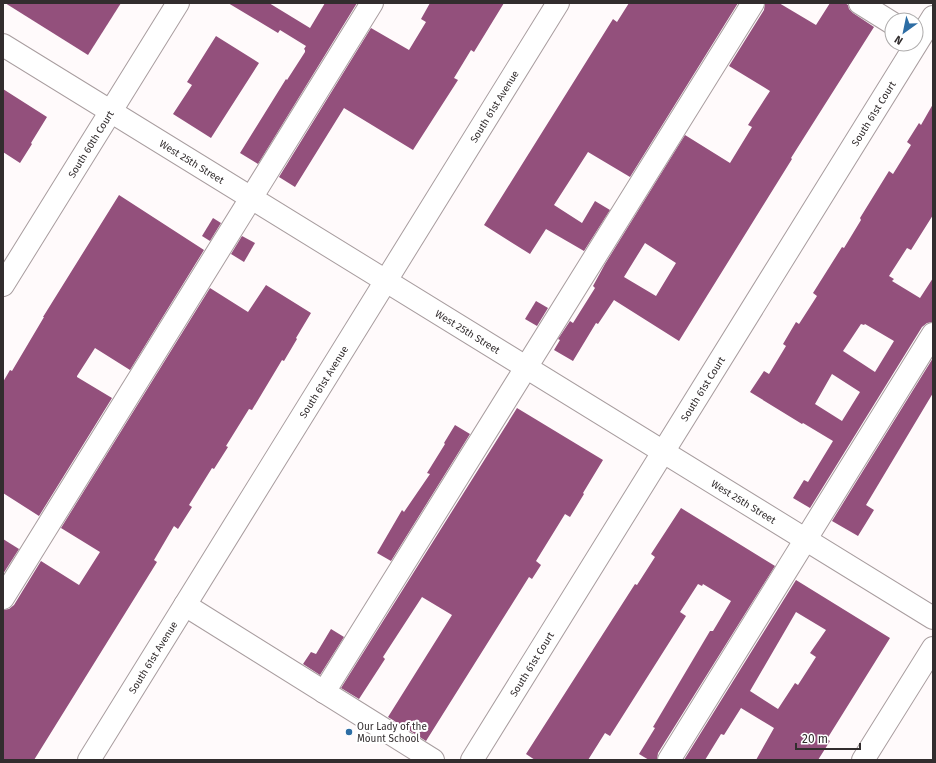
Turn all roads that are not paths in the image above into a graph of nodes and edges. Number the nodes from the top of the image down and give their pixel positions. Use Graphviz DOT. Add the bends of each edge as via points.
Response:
graph roads {
  1 [pos="178,3"];
  2 [pos="372,3"];
  3 [pos="558,3"];
  4 [pos="753,3"];
  5 [pos="860,3"];
  6 [pos="933,17"];
  7 [pos="884,18"];
  8 [pos="924,40"];
  9 [pos="3,45"];
  10 [pos="917,52"];
  11 [pos="111,111"];
  12 [pos="251,198"];
  13 [pos="386,281"];
  14 [pos="3,285"];
  15 [pos="933,334"];
  16 [pos="526,367"];
  17 [pos="664,452"];
  18 [pos="806,539"];
  19 [pos="3,598"];
  20 [pos="185,605"];
  21 [pos="933,618"];
  22 [pos="933,648"];
  23 [pos="324,692"];
  24 [pos="89,760"];
  25 [pos="433,760"];
  26 [pos="472,760"];
  27 [pos="669,760"];
  28 [pos="864,760"];
  1 -- 11 [label="street, South 60th Court"];
  2 -- 12 [label="street"];
  3 -- 13 [label="street, South 61st Avenue"];
  4 -- 16 [label="street"];
  5 -- 7 [label="street"];
  6 -- 8 [label="street, South 61st Court"];
  9 -- 11 [label="street, West 25th Street"];
  10 -- 17 [label="street, South 61st Court"];
  11 -- 12 [label="street, West 25th Street"];
  11 -- 14 [label="street, South 60th Court"];
  12 -- 13 [label="street, West 25th Street"];
  12 -- 19 [label="street"];
  13 -- 16 [label="street, West 25th Street"];
  13 -- 20 [label="street, South 61st Avenue"];
  15 -- 18 [label="street"];
  16 -- 17 [label="street, West 25th Street"];
  16 -- 23 [label="street"];
  17 -- 18 [label="street, West 25th Street"];
  17 -- 26 [label="street, South 61st Court"];
  18 -- 21 [label="street, West 25th Street"];
  18 -- 27 [label="street"];
  20 -- 23 [label="street"];
  20 -- 24 [label="street, South 61st Avenue"];
  22 -- 28 [label="street"];
  23 -- 25 [label="street"];
}
